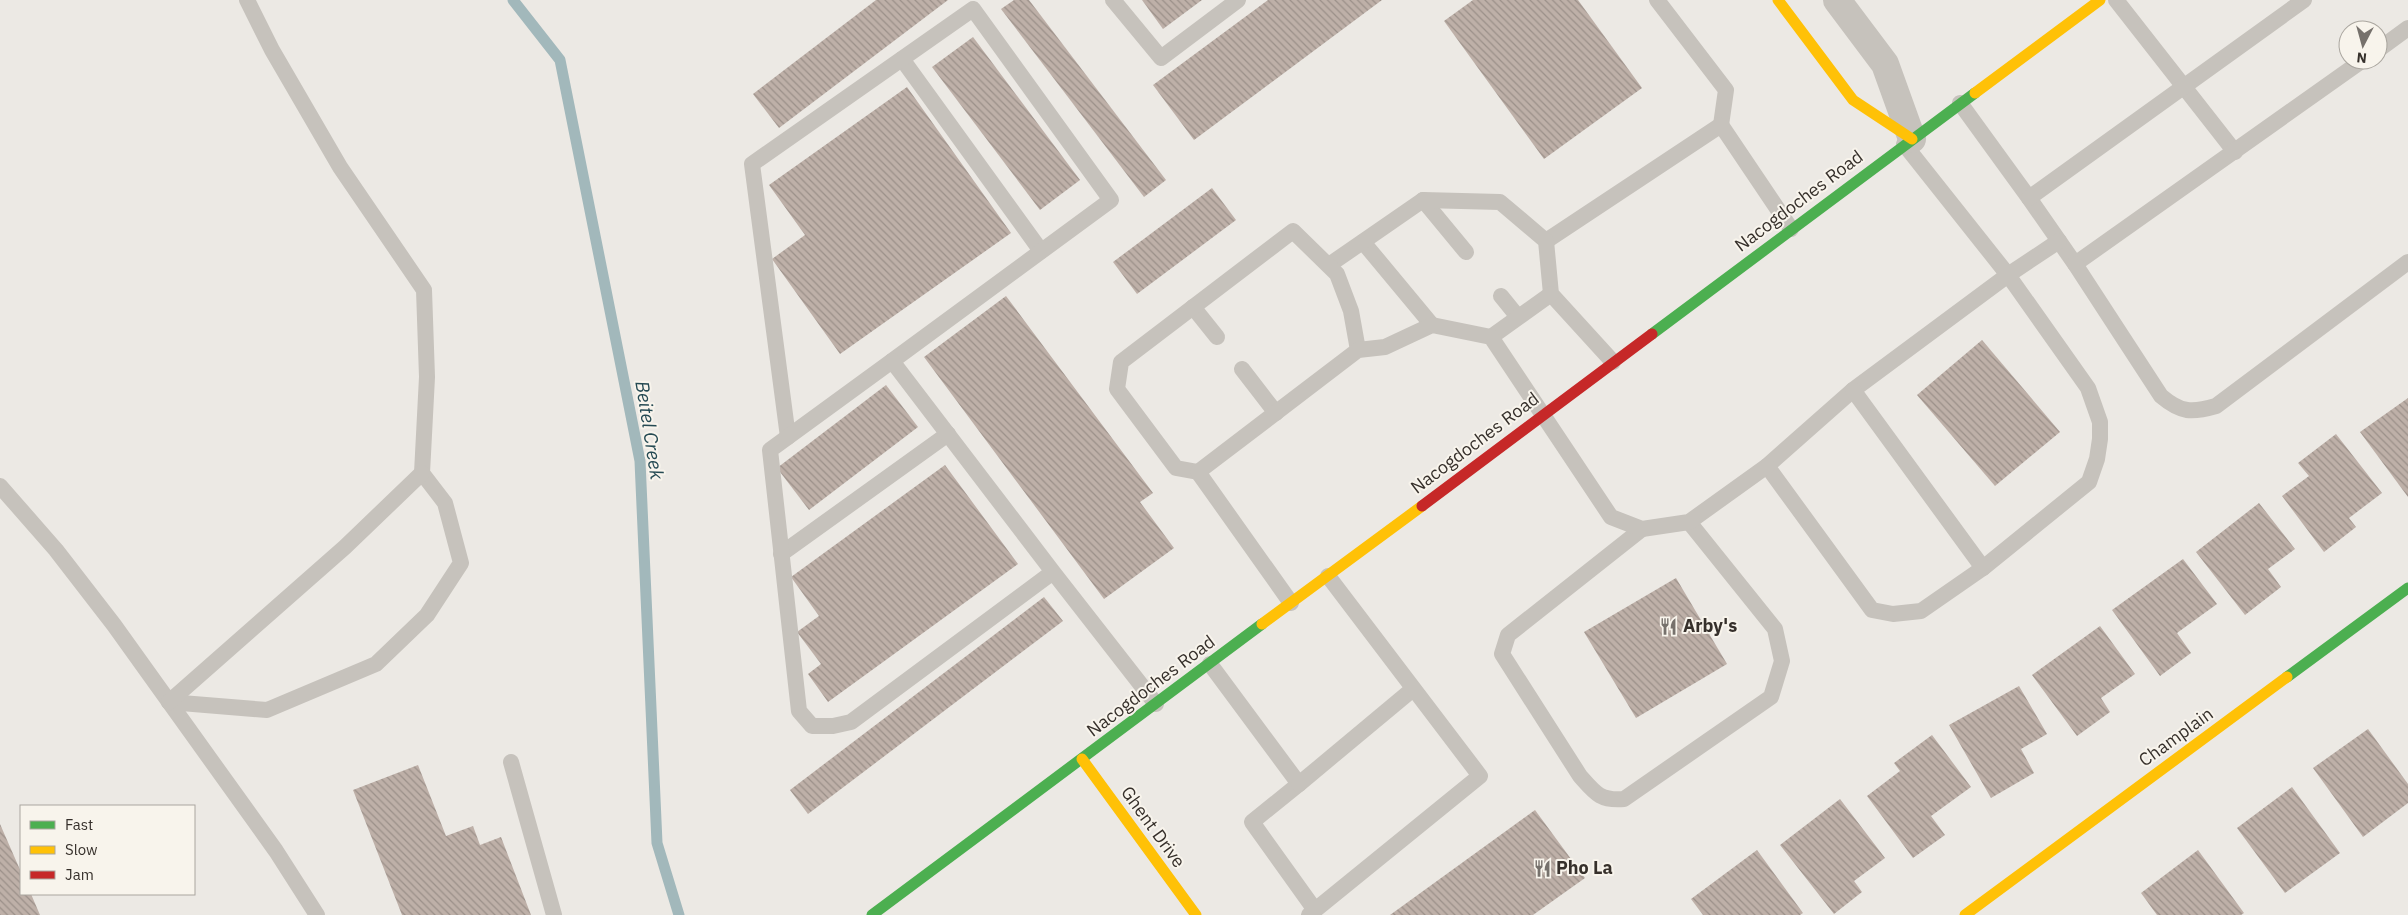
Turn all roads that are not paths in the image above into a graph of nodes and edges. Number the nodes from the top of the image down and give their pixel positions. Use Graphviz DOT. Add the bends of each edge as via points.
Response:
graph roads {
  1 [pos="247,0"];
  2 [pos="1113,0"];
  3 [pos="1238,0"];
  4 [pos="1657,0"];
  5 [pos="1778,0"];
  6 [pos="1837,0"];
  7 [pos="2100,0"];
  8 [pos="2116,0"];
  9 [pos="2304,0"];
  10 [pos="979,5"];
  11 [pos="2408,28"];
  12 [pos="2388,43"];
  13 [pos="902,59"];
  14 [pos="2349,70"];
  15 [pos="2184,86"];
  16 [pos="1960,103"];
  17 [pos="1721,125"];
  18 [pos="1908,142"];
  19 [pos="2235,152"];
  20 [pos="2029,198"];
  21 [pos="1422,200"];
  22 [pos="1791,229"];
  23 [pos="1546,241"];
  24 [pos="2058,241"];
  25 [pos="1362,242"];
  26 [pos="1041,251"];
  27 [pos="1466,252"];
  28 [pos="2408,262"];
  29 [pos="2075,264"];
  30 [pos="1328,266"];
  31 [pos="2008,275"];
  32 [pos="1551,294"];
  33 [pos="1500,296"];
  34 [pos="1193,307"];
  35 [pos="1518,317"];
  36 [pos="1432,325"];
  37 [pos="1217,338"];
  38 [pos="1491,338"];
  39 [pos="1358,350"];
  40 [pos="892,361"];
  41 [pos="1613,362"];
  42 [pos="1242,369"];
  43 [pos="1853,390"];
  44 [pos="1276,413"];
  45 [pos="1543,414"];
  46 [pos="948,434"];
  47 [pos="788,437"];
  48 [pos="1767,466"];
  49 [pos="422,472"];
  50 [pos="1198,472"];
  51 [pos="0,486"];
  52 [pos="1689,522"];
  53 [pos="1642,529"];
  54 [pos="781,554"];
  55 [pos="1983,568"];
  56 [pos="1053,572"];
  57 [pos="1328,576"];
  58 [pos="2408,588"];
  59 [pos="1291,603"];
  60 [pos="1210,664"];
  61 [pos="1413,688"];
  62 [pos="169,702"];
  63 [pos="1156,704"];
  64 [pos="1082,760"];
  65 [pos="510,762"];
  66 [pos="1299,784"];
  67 [pos="1312,913"];
  68 [pos="877,914"];
  69 [pos="317,915"];
  70 [pos="554,915"];
  71 [pos="1196,915"];
  72 [pos="1965,915"];
  1 -- 49 [label="lane" via="340,167 424,290 427,377"];
  2 -- 3 [label="lane" via="1161,58"];
  4 -- 17 [label="lane" via="1726,90"];
  5 -- 18 [label="main road" via="1853,100"];
  6 -- 18 [label="street" via="1885,64"];
  7 -- 16 [label="main road, Nacogdoches Road"];
  8 -- 15 [label="lane"];
  9 -- 15 [label="lane"];
  10 -- 13 [label="lane"];
  10 -- 26 [label="lane" via="1110,200"];
  11 -- 12 [label="lane"];
  13 -- 26 [label="lane"];
  13 -- 47 [label="lane" via="752,164"];
  14 -- 19 [label="lane"];
  15 -- 19 [label="lane"];
  15 -- 20 [label="lane"];
  16 -- 18 [label="main road, Nacogdoches Road"];
  16 -- 20 [label="lane"];
  17 -- 22 [label="lane"];
  17 -- 23 [label="lane"];
  18 -- 22 [label="main road, Nacogdoches Road"];
  18 -- 31 [label="lane"];
  19 -- 29 [label="lane"];
  20 -- 24 [label="lane"];
  21 -- 23 [label="lane" via="1500,202"];
  21 -- 25 [label="lane"];
  21 -- 27 [label="lane"];
  22 -- 41 [label="main road, Nacogdoches Road"];
  23 -- 32 [label="lane"];
  24 -- 29 [label="lane"];
  24 -- 31 [label="lane"];
  25 -- 30 [label="lane"];
  25 -- 36 [label="lane"];
  26 -- 40 [label="lane"];
  28 -- 29 [label="lane" via="2216,406 2198,411 2176,408 2161,396"];
  30 -- 34 [label="lane" via="1293,230"];
  30 -- 39 [label="lane" via="1337,274 1352,311"];
  31 -- 43 [label="lane"];
  31 -- 55 [label="lane" via="2088,388 2100,422 2100,439 2098,459 2089,482"];
  32 -- 35 [label="lane"];
  32 -- 41 [label="lane"];
  33 -- 35 [label="lane"];
  34 -- 37 [label="lane"];
  34 -- 50 [label="lane" via="1121,362 1117,389 1176,468"];
  35 -- 38 [label="lane"];
  36 -- 38 [label="lane"];
  36 -- 39 [label="lane" via="1385,347"];
  38 -- 45 [label="lane"];
  39 -- 44 [label="lane"];
  40 -- 46 [label="lane"];
  40 -- 47 [label="lane"];
  41 -- 45 [label="main road, Nacogdoches Road"];
  42 -- 44 [label="lane"];
  43 -- 48 [label="lane"];
  43 -- 55 [label="lane"];
  44 -- 50 [label="lane"];
  45 -- 53 [label="lane" via="1611,518"];
  45 -- 57 [label="main road, Nacogdoches Road"];
  46 -- 54 [label="lane"];
  46 -- 56 [label="lane"];
  47 -- 54 [label="lane" via="770,450"];
  48 -- 52 [label="lane"];
  48 -- 55 [label="lane" via="1872,610 1893,614 1921,610"];
  49 -- 62 [label="lane" via="345,547"];
  49 -- 62 [label="lane" via="445,502 462,563 427,615 376,664 267,710"];
  50 -- 59 [label="lane"];
  51 -- 62 [label="lane" via="56,550"];
  52 -- 53 [label="lane"];
  52 -- 53 [label="lane" via="1775,629 1782,661 1771,697 1624,799 1609,800 1596,794 1580,776 1502,654 1508,635"];
  54 -- 56 [label="lane" via="799,711 812,726 851,722"];
  56 -- 63 [label="lane"];
  57 -- 59 [label="main road, Nacogdoches Road"];
  57 -- 61 [label="lane"];
  58 -- 72 [label="main road, Champlain"];
  59 -- 60 [label="main road, Nacogdoches Road"];
  60 -- 63 [label="main road, Nacogdoches Road"];
  60 -- 66 [label="lane"];
  61 -- 66 [label="lane"];
  61 -- 67 [label="lane" via="1480,776"];
  62 -- 69 [label="lane" via="276,851"];
  63 -- 64 [label="main road, Nacogdoches Road"];
  64 -- 68 [label="main road, Nacogdoches Road"];
  64 -- 71 [label="main road, Ghent Drive"];
  65 -- 70 [label="lane"];
  66 -- 67 [label="lane" via="1252,822"];
}
